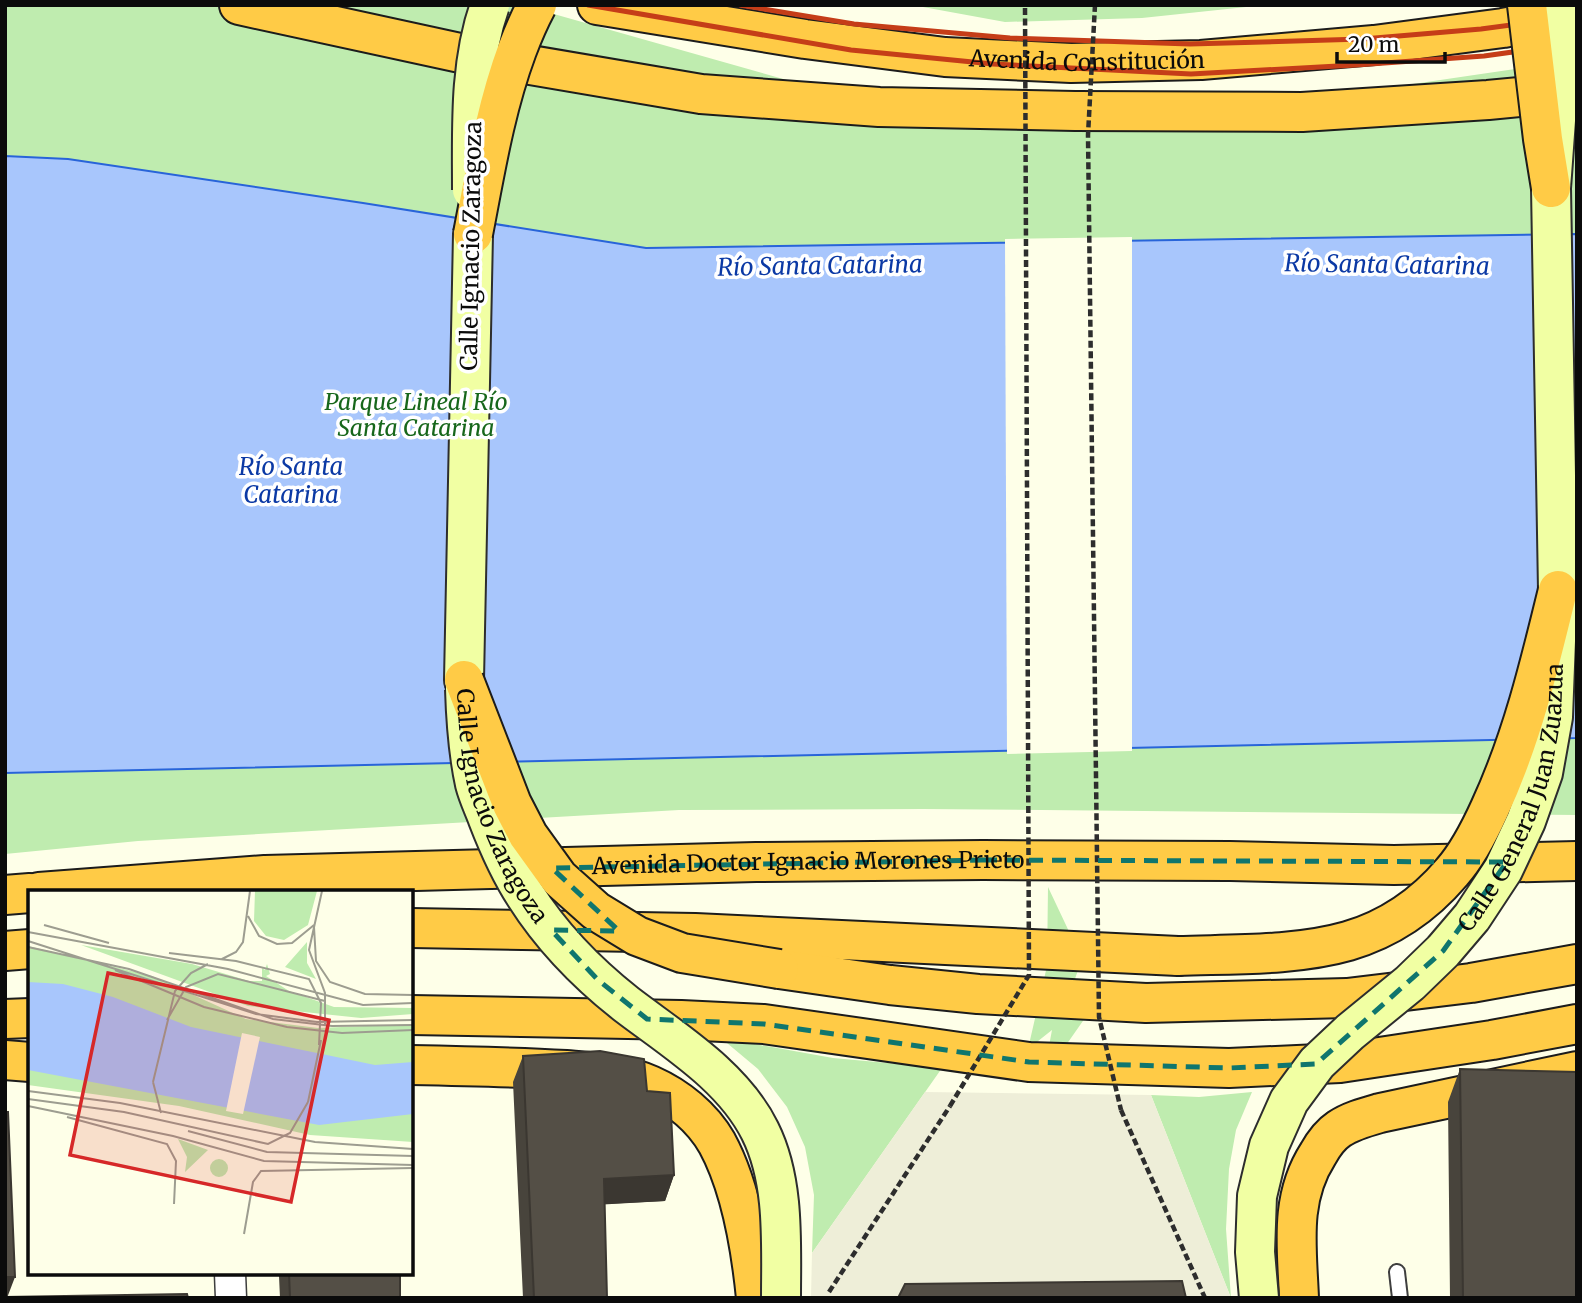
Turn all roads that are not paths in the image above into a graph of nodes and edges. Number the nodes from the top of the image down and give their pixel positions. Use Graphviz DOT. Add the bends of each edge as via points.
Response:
graph roads {
  1 [pos="239,5"];
  2 [pos="490,5"];
  3 [pos="537,5"];
  4 [pos="597,5"];
  5 [pos="1527,5"];
  6 [pos="1557,5"];
  7 [pos="1577,14"];
  8 [pos="1577,92"];
  9 [pos="1551,188"];
  10 [pos="472,234"];
  11 [pos="1558,590"];
  12 [pos="464,680"];
  13 [pos="1577,861"];
  14 [pos="66,890"];
  15 [pos="28,892"];
  16 [pos="5,894"];
  17 [pos="413,928"];
  18 [pos="28,949"];
  19 [pos="5,951"];
  20 [pos="1577,964"];
  21 [pos="413,1015"];
  22 [pos="28,1018"];
  23 [pos="5,1019"];
  24 [pos="1577,1024"];
  25 [pos="5,1060"];
  26 [pos="28,1062"];
  27 [pos="413,1065"];
  28 [pos="1577,1071"];
  29 [pos="1398,1272"];
  30 [pos="230,1275"];
  31 [pos="231,1298"];
  32 [pos="756,1298"];
  33 [pos="781,1298"];
  34 [pos="1259,1298"];
  35 [pos="1299,1298"];
  36 [pos="1400,1298"];
  1 -- 8 [label="highway" via="460,53 701,94 866,106 1302,112"];
  2 -- 10 [label="street, Calle Ignacio Zaragoza, bridge" via="475,67"];
  3 -- 10 [label="highway, bridge" via="507,78"];
  4 -- 7 [label="highway, Avenida Constitución" via="945,57 1071,63 1201,60 1374,45"];
  5 -- 9 [label="highway, bridge"];
  6 -- 9 [label="street, Calle General Juan Zuazua, bridge" via="1558,93"];
  9 -- 11 [label="street, Calle General Juan Zuazua, bridge"];
  10 -- 12 [label="street, Calle Ignacio Zaragoza"];
  11 -- 17 [label="highway, bridge" via="1522,727 1480,830 1453,871 1421,904 1386,927 1346,942 1305,950 1178,956 695,933"];
  11 -- 34 [label="street, Calle General Juan Zuazua, bridge" via="1553,717 1543,773 1526,821 1503,870 1443,951 1317,1063 1289,1101 1269,1146 1257,1196"];
  12 -- 20 [label="highway, bridge" via="512,804 559,878 596,911 637,936 682,953 890,985 1146,1003 1348,998"];
  12 -- 33 [label="street, Calle Ignacio Zaragoza, bridge" via="476,787 498,844 525,895 598,980 727,1086 761,1133 779,1203"];
  13 -- 14 [label="highway, Avenida Doctor Ignacio Morones Prieto" via="1394,865 756,862 265,875"];
  15 -- 16 [label="highway"];
  18 -- 19 [label="highway"];
  21 -- 24 [label="highway" via="764,1024 1029,1062 1229,1068 1340,1063"];
  22 -- 23 [label="highway"];
  25 -- 26 [label="highway"];
  27 -- 32 [label="highway" via="618,1075 679,1101 717,1143 736,1188"];
  28 -- 35 [label="highway" via="1380,1113 1336,1131 1308,1169 1300,1194 1296,1224"];
  29 -- 36 [label="lane"];
  30 -- 31 [label="street"];
}
